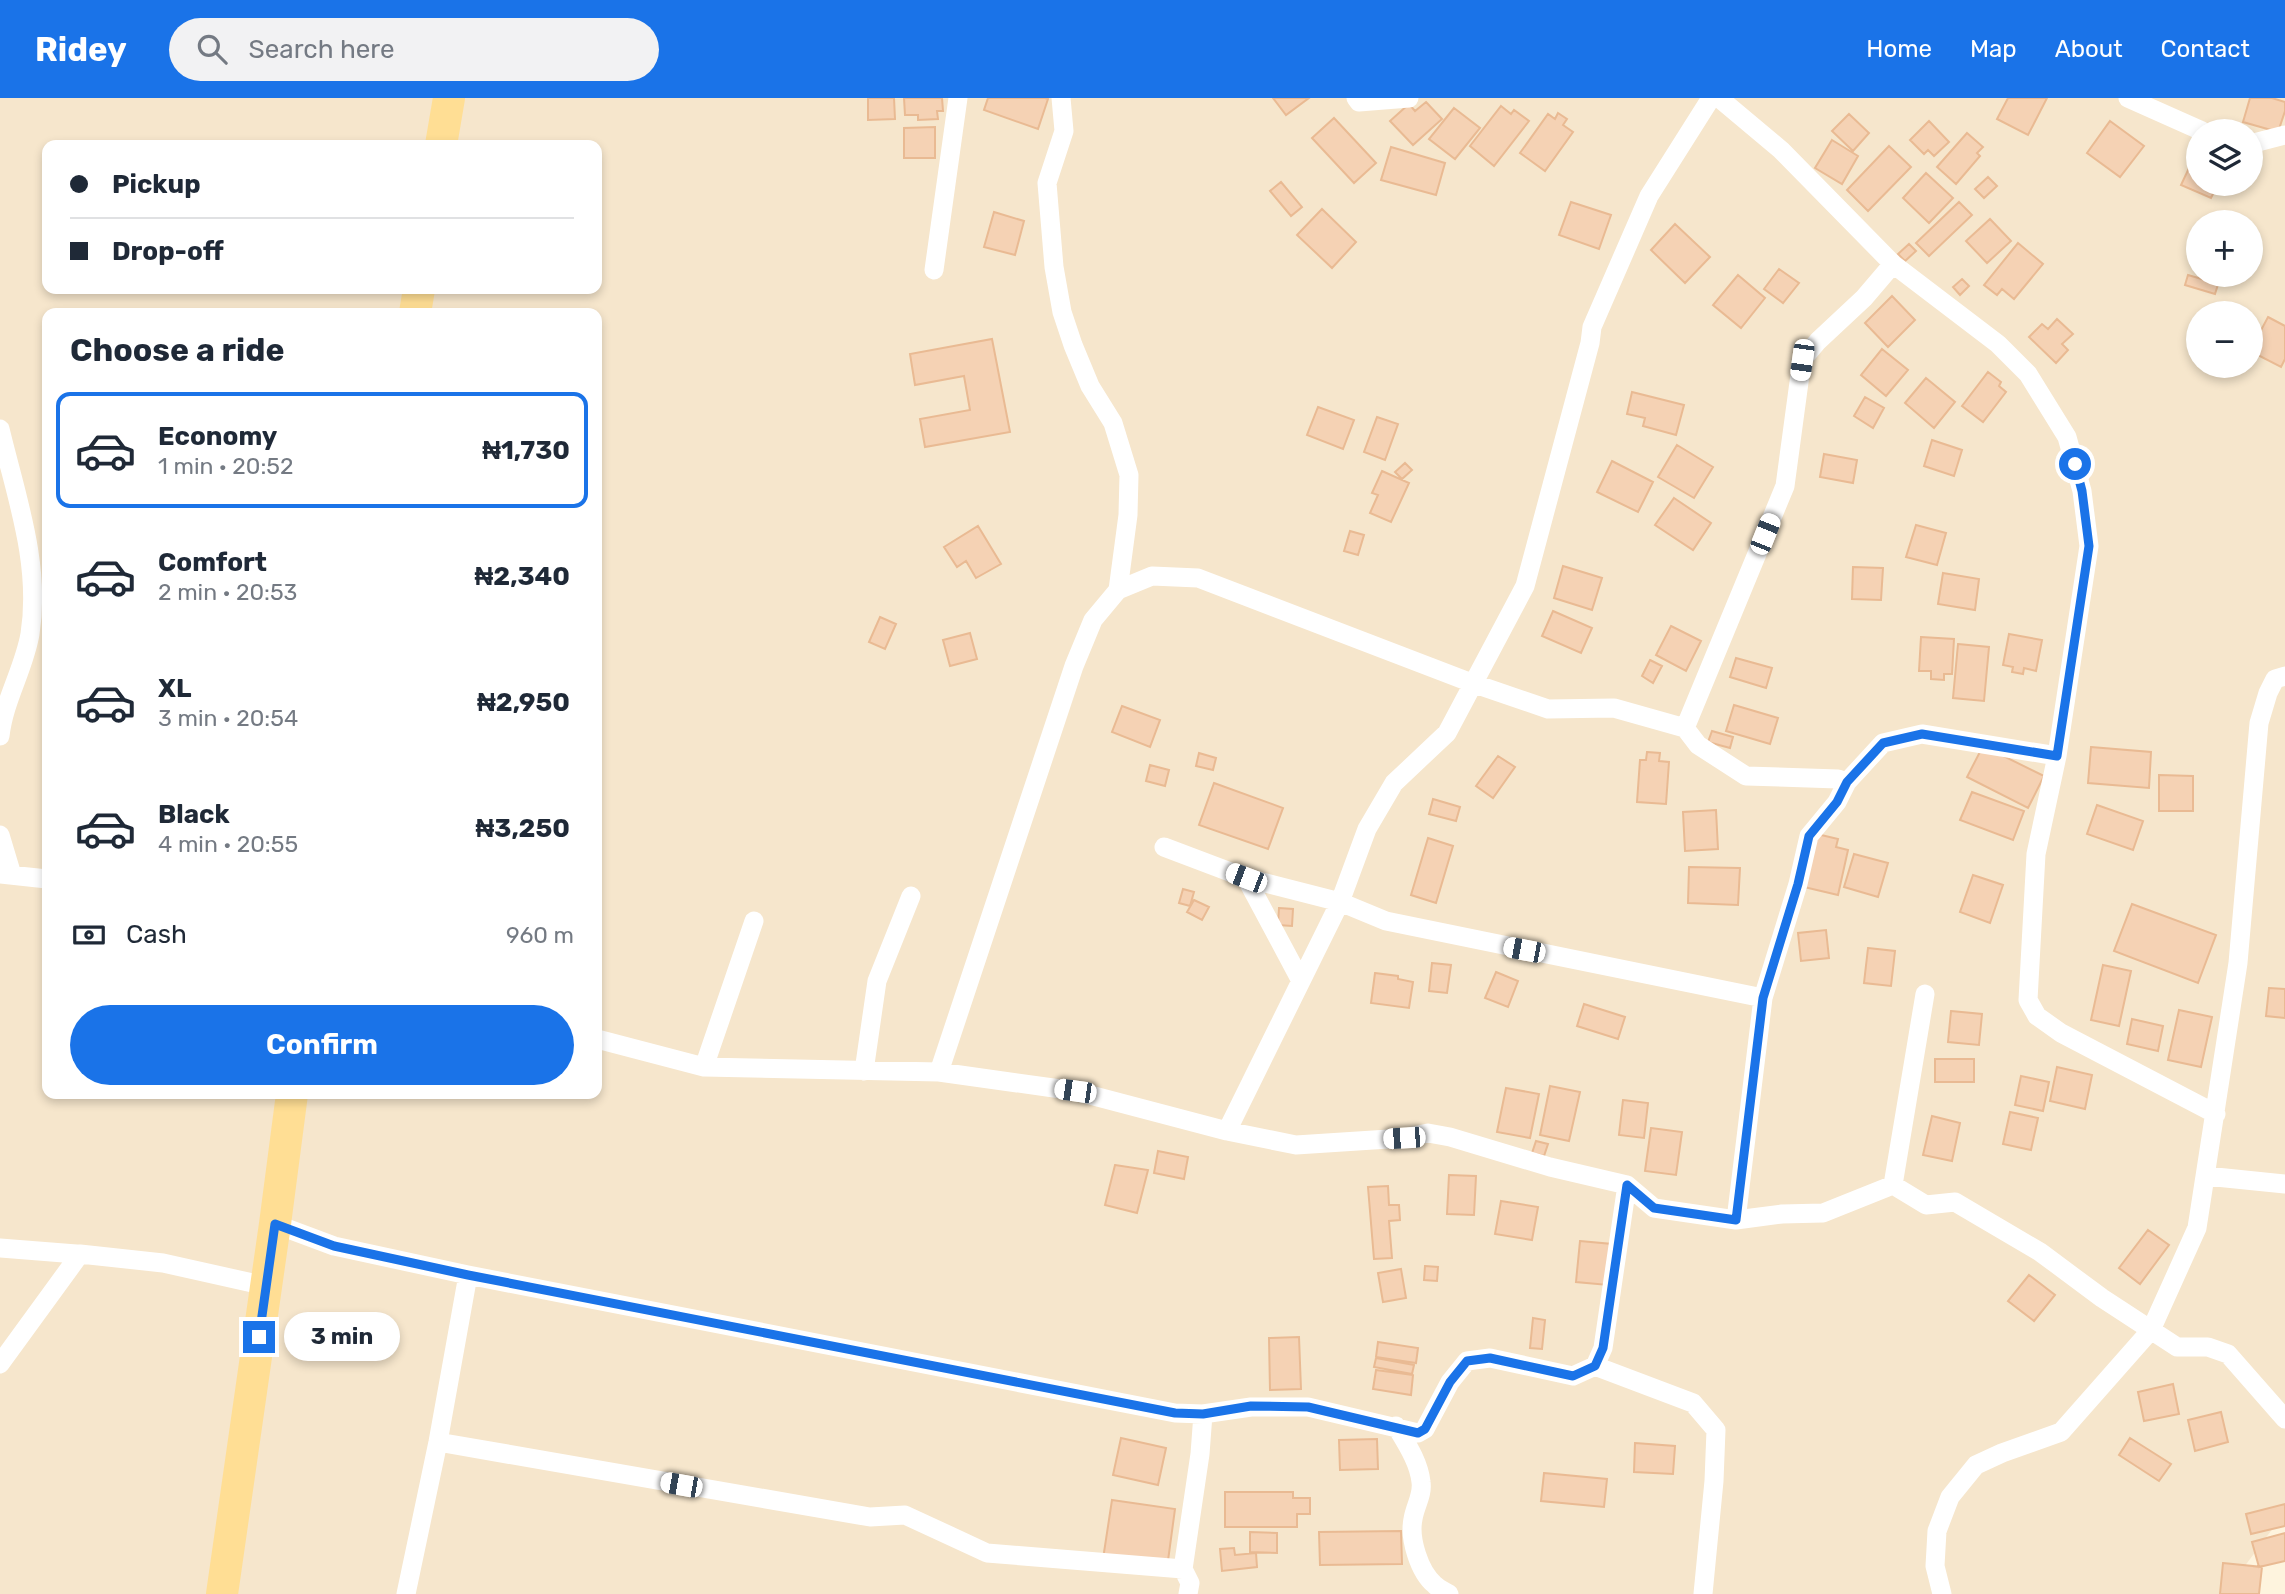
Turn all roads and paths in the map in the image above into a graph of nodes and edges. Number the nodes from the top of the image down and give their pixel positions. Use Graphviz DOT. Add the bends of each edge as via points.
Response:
graph roads {
  1 [pos="449,98"];
  2 [pos="958,98"];
  3 [pos="1061,98"];
  4 [pos="1356,98"];
  5 [pos="1409,98"];
  6 [pos="1711,98"];
  7 [pos="1719,98"];
  8 [pos="2128,98"];
  9 [pos="2186,124"];
  10 [pos="2285,135"];
  11 [pos="442,140"];
  12 [pos="2263,141"];
  13 [pos="1893,264"];
  14 [pos="934,270"];
  15 [pos="0,429"];
  16 [pos="1118,590"];
  17 [pos="2285,676"];
  18 [pos="1472,682"];
  19 [pos="1685,728"];
  20 [pos="0,736"];
  21 [pos="2057,756"];
  22 [pos="1847,782"];
  23 [pos="0,835"];
  24 [pos="1164,847"];
  25 [pos="6,875"];
  26 [pos="1246,878"];
  27 [pos="42,879"];
  28 [pos="911,896"];
  29 [pos="1340,902"];
  30 [pos="754,921"];
  31 [pos="1301,981"];
  32 [pos="1925,994"];
  33 [pos="1763,998"];
  34 [pos="602,1040"];
  35 [pos="704,1067"];
  36 [pos="864,1071"];
  37 [pos="939,1072"];
  38 [pos="291,1099"];
  39 [pos="2216,1114"];
  40 [pos="1227,1131"];
  41 [pos="2207,1176"];
  42 [pos="2285,1184"];
  43 [pos="1627,1185"];
  44 [pos="1893,1185"];
  45 [pos="1736,1220"];
  46 [pos="275,1224"];
  47 [pos="0,1248"];
  48 [pos="108,1256"];
  49 [pos="468,1275"];
  50 [pos="266,1286"];
  51 [pos="2151,1330"];
  52 [pos="0,1364"];
  53 [pos="1595,1366"];
  54 [pos="1203,1414"];
  55 [pos="2285,1419"];
  56 [pos="1396,1426"];
  57 [pos="438,1442"];
  58 [pos="1182,1569"];
  59 [pos="222,1594"];
  60 [pos="406,1594"];
  61 [pos="1188,1594"];
  62 [pos="1449,1594"];
  63 [pos="1703,1594"];
  64 [pos="1942,1594"];
  1 -- 11 [label="main road"];
  2 -- 14 [label="street"];
  3 -- 16 [label="street" via="1063,131 1047,183 1054,267 1073,345 1090,386 1113,423 1129,475"];
  4 -- 5 [label="street" via="1359,102"];
  6 -- 18 [label="street" via="1649,196 1592,327 1525,586"];
  7 -- 13 [label="street" via="1781,150"];
  8 -- 9 [label="street"];
  10 -- 12 [label="street"];
  13 -- 19 [label="street" via="1802,360 1784,486"];
  13 -- 21 [label="street" via="2021,366 2067,437 2082,491 2089,546"];
  15 -- 20 [label="street" via="31,555 33,597 29,636"];
  16 -- 18 [label="street" via="1152,576 1198,578"];
  16 -- 37 [label="street" via="1093,620 1074,666"];
  17 -- 39 [label="street" via="2275,679 2259,723 2238,963"];
  18 -- 19 [label="street" via="1548,709 1614,708"];
  18 -- 29 [label="street" via="1447,733 1394,783 1367,829"];
  19 -- 22 [label="street" via="1698,745 1746,776"];
  21 -- 22 [label="street" via="1922,734 1883,743"];
  21 -- 39 [label="street" via="2036,854 2028,1000 2037,1016 2061,1033"];
  22 -- 33 [label="street" via="1809,836"];
  23 -- 25 [label="street"];
  24 -- 26 [label="street"];
  25 -- 27 [label="street"];
  26 -- 29 [label="street"];
  26 -- 31 [label="street"];
  28 -- 36 [label="street" via="877,981"];
  29 -- 31 [label="street"];
  29 -- 33 [label="street" via="1386,921"];
  30 -- 35 [label="street"];
  31 -- 40 [label="street"];
  32 -- 44 [label="street"];
  33 -- 45 [label="street"];
  34 -- 35 [label="street"];
  35 -- 36 [label="street"];
  36 -- 37 [label="street"];
  37 -- 40 [label="street" via="1075,1091"];
  38 -- 46 [label="main road"];
  39 -- 41 [label="street"];
  40 -- 43 [label="street" via="1296,1145 1428,1133"];
  41 -- 42 [label="street"];
  41 -- 51 [label="street" via="2197,1228"];
  43 -- 45 [label="street" via="1654,1208"];
  43 -- 53 [label="street" via="1603,1348"];
  44 -- 45 [label="street" via="1823,1213"];
  44 -- 51 [label="street" via="1926,1205 1955,1202 2040,1252"];
  46 -- 49 [label="street" via="334,1246"];
  46 -- 50 [label="main road"];
  47 -- 48 [label="street"];
  48 -- 50 [label="street"];
  48 -- 52 [label="street" via="80,1254"];
  49 -- 54 [label="street" via="1175,1413"];
  49 -- 57 [label="street"];
  50 -- 59 [label="main road"];
  51 -- 55 [label="street" via="2177,1347 2208,1347 2228,1354"];
  51 -- 64 [label="street" via="2061,1432 1976,1465 1950,1497 1937,1531 1935,1566"];
  53 -- 56 [label="street" via="1573,1376 1490,1358 1467,1361 1425,1429 1415,1433"];
  53 -- 63 [label="street" via="1693,1403 1716,1430"];
  54 -- 56 [label="street" via="1251,1406 1308,1407"];
  54 -- 58 [label="street"];
  56 -- 62 [label="street" via="1412,1453 1421,1482 1411,1529 1422,1568 1433,1584"];
  57 -- 58 [label="street" via="870,1517 905,1516 987,1553"];
  57 -- 60 [label="street"];
  58 -- 61 [label="street" via="1189,1583"];
}
